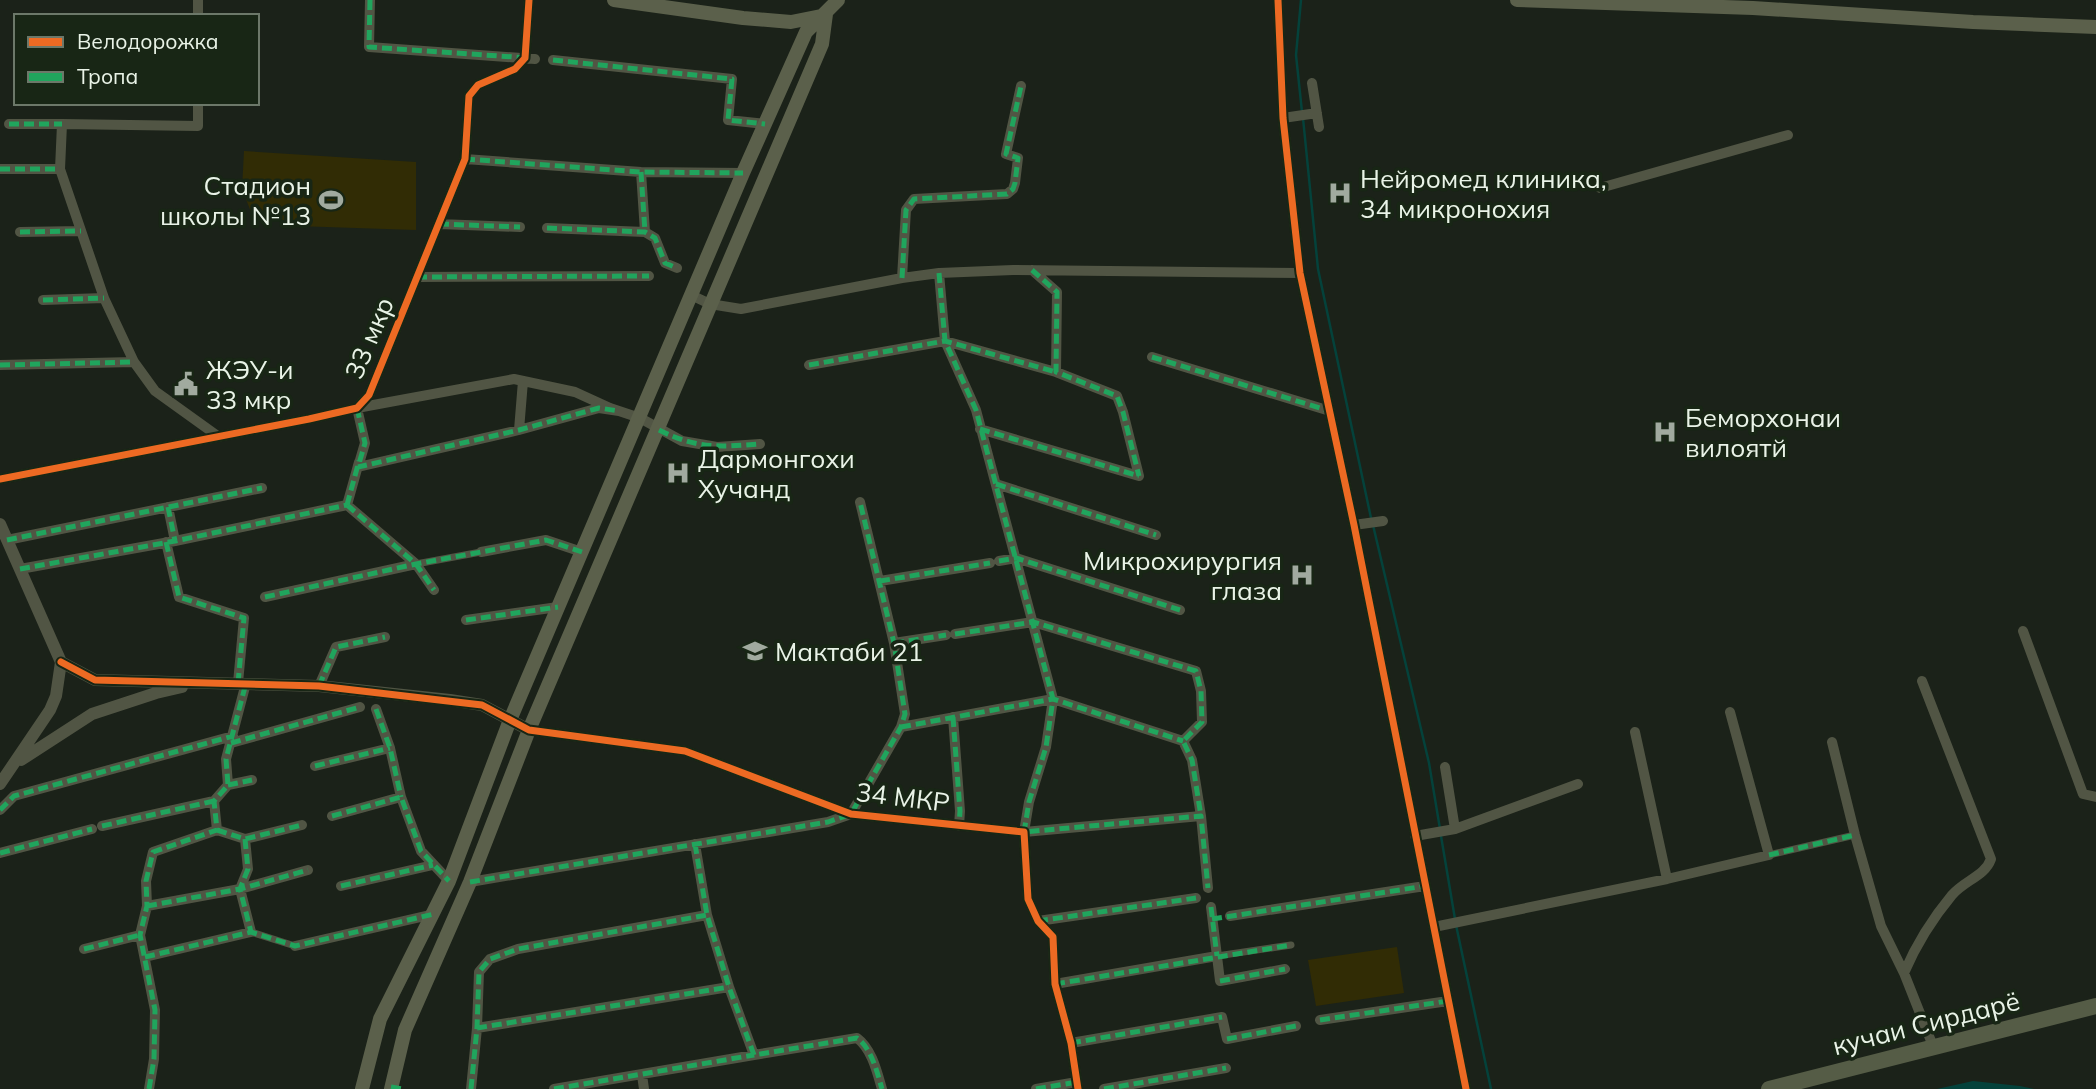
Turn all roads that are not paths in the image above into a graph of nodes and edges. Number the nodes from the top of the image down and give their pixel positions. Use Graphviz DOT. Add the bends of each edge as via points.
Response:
graph roads {
  1 [pos="370,0"];
  2 [pos="529,0"];
  3 [pos="614,0"];
  4 [pos="838,0"];
  5 [pos="1278,0"];
  6 [pos="1517,0"];
  7 [pos="1622,1"];
  8 [pos="825,14"];
  9 [pos="791,22"];
  10 [pos="2093,25"];
  11 [pos="800,45"];
  12 [pos="530,58"];
  13 [pos="553,60"];
  14 [pos="783,82"];
  15 [pos="1312,83"];
  16 [pos="1021,86"];
  17 [pos="802,91"];
  18 [pos="198,105"];
  19 [pos="1307,115"];
  20 [pos="1283,118"];
  21 [pos="9,124"];
  22 [pos="62,124"];
  23 [pos="765,124"];
  24 [pos="1318,127"];
  25 [pos="1788,135"];
  26 [pos="465,159"];
  27 [pos="0,169"];
  28 [pos="60,169"];
  29 [pos="640,172"];
  30 [pos="743,173"];
  31 [pos="1600,188"];
  32 [pos="439,224"];
  33 [pos="520,227"];
  34 [pos="547,228"];
  35 [pos="81,231"];
  36 [pos="20,232"];
  37 [pos="645,232"];
  38 [pos="677,268"];
  39 [pos="1032,270"];
  40 [pos="939,273"];
  41 [pos="1300,273"];
  42 [pos="649,276"];
  43 [pos="417,277"];
  44 [pos="902,278"];
  45 [pos="691,295"];
  46 [pos="104,298"];
  47 [pos="43,300"];
  48 [pos="710,304"];
  49 [pos="945,341"];
  50 [pos="1152,357"];
  51 [pos="134,362"];
  52 [pos="0,365"];
  53 [pos="809,365"];
  54 [pos="1056,372"];
  55 [pos="523,380"];
  56 [pos="357,408"];
  57 [pos="619,411"];
  58 [pos="1330,411"];
  59 [pos="640,418"];
  60 [pos="980,429"];
  61 [pos="519,430"];
  62 [pos="659,430"];
  63 [pos="219,437"];
  64 [pos="760,444"];
  65 [pos="358,467"];
  66 [pos="0,479"];
  67 [pos="996,485"];
  68 [pos="262,488"];
  69 [pos="860,502"];
  70 [pos="347,505"];
  71 [pos="168,507"];
  72 [pos="1383,520"];
  73 [pos="0,524"];
  74 [pos="1354,525"];
  75 [pos="1156,535"];
  76 [pos="7,540"];
  77 [pos="170,541"];
  78 [pos="481,552"];
  79 [pos="582,552"];
  80 [pos="1016,558"];
  81 [pos="416,564"];
  82 [pos="19,569"];
  83 [pos="880,581"];
  84 [pos="434,590"];
  85 [pos="265,597"];
  86 [pos="558,607"];
  87 [pos="1180,610"];
  88 [pos="466,620"];
  89 [pos="1033,622"];
  90 [pos="2023,631"];
  91 [pos="385,637"];
  92 [pos="894,643"];
  93 [pos="61,662"];
  94 [pos="1922,681"];
  95 [pos="242,683"];
  96 [pos="319,686"];
  97 [pos="1053,699"];
  98 [pos="360,707"];
  99 [pos="376,709"];
  100 [pos="1730,712"];
  101 [pos="953,717"];
  102 [pos="510,720"];
  103 [pos="901,727"];
  104 [pos="529,730"];
  105 [pos="1635,732"];
  106 [pos="232,739"];
  107 [pos="1183,741"];
  108 [pos="1832,742"];
  109 [pos="390,748"];
  110 [pos="15,763"];
  111 [pos="315,766"];
  112 [pos="1445,766"];
  113 [pos="252,780"];
  114 [pos="0,784"];
  115 [pos="1578,784"];
  116 [pos="228,785"];
  117 [pos="401,797"];
  118 [pos="2096,797"];
  119 [pos="214,801"];
  120 [pos="0,810"];
  121 [pos="851,814"];
  122 [pos="332,816"];
  123 [pos="1201,816"];
  124 [pos="302,825"];
  125 [pos="959,825"];
  126 [pos="1455,829"];
  127 [pos="217,830"];
  128 [pos="1024,832"];
  129 [pos="1854,835"];
  130 [pos="1415,836"];
  131 [pos="245,839"];
  132 [pos="695,844"];
  133 [pos="0,853"];
  134 [pos="1769,855"];
  135 [pos="433,865"];
  136 [pos="308,870"];
  137 [pos="1667,879"];
  138 [pos="449,881"];
  139 [pos="470,882"];
  140 [pos="341,886"];
  141 [pos="1426,886"];
  142 [pos="1208,888"];
  143 [pos="240,889"];
  144 [pos="1196,898"];
  145 [pos="146,906"];
  146 [pos="1211,907"];
  147 [pos="434,914"];
  148 [pos="707,915"];
  149 [pos="1230,916"];
  150 [pos="1212,919"];
  151 [pos="1038,921"];
  152 [pos="1434,927"];
  153 [pos="251,932"];
  154 [pos="140,935"];
  155 [pos="1291,945"];
  156 [pos="295,946"];
  157 [pos="84,949"];
  158 [pos="1217,956"];
  159 [pos="145,957"];
  160 [pos="1285,969"];
  161 [pos="1903,974"];
  162 [pos="1055,984"];
  163 [pos="729,987"];
  164 [pos="1448,1001"];
  165 [pos="2096,1006"];
  166 [pos="2096,1014"];
  167 [pos="1320,1020"];
  168 [pos="1296,1026"];
  169 [pos="477,1028"];
  170 [pos="1072,1043"];
  171 [pos="1934,1051"];
  172 [pos="754,1055"];
  173 [pos="1226,1068"];
  174 [pos="642,1075"];
  175 [pos="1078,1085"];
  176 [pos="395,1088"];
  177 [pos="1774,1088"];
  178 [pos="149,1089"];
  179 [pos="362,1089"];
  180 [pos="471,1089"];
  181 [pos="554,1089"];
  182 [pos="644,1089"];
  183 [pos="882,1089"];
  184 [pos="1036,1089"];
  185 [pos="1104,1089"];
  186 [pos="1466,1089"];
  187 [pos="1804,1089"];
  1 -- 12 [label="street" via="369,47"];
  2 -- 12 [label="street"];
  3 -- 9 [label="main road"];
  4 -- 8 [label="main road"];
  5 -- 20 [label="street"];
  6 -- 7 [label="main road"];
  7 -- 10 [label="main road"];
  8 -- 9 [label="main road"];
  8 -- 11 [label="main road"];
  8 -- 17 [label="main road" via="822,44"];
  9 -- 11 [label="main road"];
  11 -- 14 [label="main road"];
  12 -- 26 [label="street, 33 мкр" via="478,85 469,96"];
  13 -- 23 [label="street" via="732,79 728,120"];
  14 -- 17 [label="main road"];
  14 -- 23 [label="main road"];
  15 -- 19 [label="street"];
  16 -- 44 [label="street" via="1006,154 1018,158 1013,189 1007,194 914,199 906,211"];
  17 -- 48 [label="main road"];
  18 -- 22 [label="street" via="198,126"];
  19 -- 20 [label="street"];
  19 -- 24 [label="street"];
  20 -- 41 [label="street"];
  21 -- 22 [label="street"];
  22 -- 28 [label="street"];
  23 -- 30 [label="main road"];
  25 -- 31 [label="street"];
  26 -- 29 [label="street"];
  26 -- 32 [label="street, 33 мкр"];
  27 -- 28 [label="street"];
  28 -- 35 [label="street"];
  29 -- 30 [label="street"];
  29 -- 37 [label="street"];
  30 -- 45 [label="main road"];
  32 -- 33 [label="street"];
  32 -- 43 [label="street, 33 мкр"];
  34 -- 37 [label="street"];
  35 -- 36 [label="street"];
  35 -- 46 [label="street"];
  37 -- 38 [label="street" via="655,237 665,263"];
  39 -- 40 [label="street"];
  39 -- 41 [label="street"];
  39 -- 54 [label="street" via="1056,292"];
  40 -- 44 [label="street"];
  40 -- 49 [label="street"];
  41 -- 58 [label="street"];
  42 -- 43 [label="street"];
  43 -- 56 [label="street, 33 мкр" via="369,395"];
  44 -- 48 [label="street" via="741,309"];
  45 -- 48 [label="street"];
  45 -- 59 [label="main road"];
  46 -- 47 [label="street"];
  46 -- 51 [label="street"];
  48 -- 62 [label="main road"];
  49 -- 53 [label="street"];
  49 -- 54 [label="street"];
  49 -- 60 [label="street"];
  50 -- 58 [label="street"];
  51 -- 52 [label="street"];
  51 -- 63 [label="street" via="155,391"];
  54 -- 60 [label="street" via="1117,396 1139,476"];
  55 -- 56 [label="street, 33 мкр"];
  55 -- 57 [label="street, 33 мкр" via="575,392"];
  55 -- 61 [label="street"];
  56 -- 63 [label="street, 33 мкр"];
  56 -- 65 [label="street" via="365,443"];
  57 -- 59 [label="street, 33 мкр"];
  57 -- 61 [label="street" via="599,408"];
  58 -- 74 [label="street"];
  59 -- 62 [label="street, 33 мкр"];
  59 -- 79 [label="main road"];
  60 -- 67 [label="street"];
  61 -- 65 [label="street"];
  62 -- 64 [label="street" via="681,441 717,447"];
  62 -- 104 [label="main road"];
  63 -- 66 [label="street, 33 мкр"];
  65 -- 70 [label="street"];
  67 -- 75 [label="street"];
  67 -- 80 [label="street"];
  68 -- 71 [label="street"];
  69 -- 83 [label="street, 34 МКР"];
  70 -- 77 [label="street"];
  70 -- 81 [label="street"];
  71 -- 76 [label="street"];
  71 -- 77 [label="street"];
  72 -- 74 [label="street"];
  73 -- 76 [label="street"];
  74 -- 130 [label="street"];
  76 -- 82 [label="street"];
  77 -- 82 [label="street"];
  77 -- 95 [label="street" via="178,597 243,618"];
  78 -- 79 [label="street" via="546,540"];
  78 -- 81 [label="street"];
  79 -- 86 [label="main road"];
  80 -- 83 [label="street"];
  80 -- 87 [label="street"];
  80 -- 89 [label="street"];
  81 -- 84 [label="street"];
  81 -- 85 [label="street"];
  82 -- 93 [label="street"];
  83 -- 92 [label="street, 34 МКР"];
  86 -- 88 [label="street"];
  86 -- 102 [label="main road"];
  89 -- 92 [label="street"];
  89 -- 97 [label="street"];
  89 -- 107 [label="street" via="1196,671 1202,722"];
  90 -- 118 [label="street" via="2083,794"];
  91 -- 96 [label="street" via="336,647"];
  92 -- 103 [label="street, 34 МКР" via="905,714"];
  93 -- 95 [label="street" via="95,680"];
  93 -- 110 [label="street" via="50,710"];
  94 -- 161 [label="street" via="1991,859 1985,871 1952,896 1916,944"];
  95 -- 96 [label="street"];
  95 -- 106 [label="street"];
  95 -- 110 [label="street" via="181,687 92,714"];
  96 -- 102 [label="street" via="482,705"];
  97 -- 101 [label="street"];
  97 -- 107 [label="street"];
  97 -- 128 [label="street"];
  98 -- 106 [label="street"];
  99 -- 109 [label="street"];
  100 -- 134 [label="street"];
  101 -- 103 [label="street"];
  101 -- 125 [label="street"];
  102 -- 104 [label="street"];
  102 -- 138 [label="main road"];
  103 -- 121 [label="street, 34 МКР"];
  104 -- 121 [label="street, 34 МКР" via="685,751"];
  104 -- 139 [label="main road"];
  105 -- 137 [label="street"];
  106 -- 116 [label="street" via="226,759"];
  106 -- 120 [label="street" via="14,796"];
  107 -- 123 [label="street" via="1192,760"];
  108 -- 129 [label="street"];
  109 -- 111 [label="street"];
  109 -- 117 [label="street"];
  110 -- 114 [label="street"];
  112 -- 126 [label="street"];
  113 -- 116 [label="street"];
  115 -- 126 [label="street"];
  116 -- 119 [label="street"];
  117 -- 122 [label="street"];
  117 -- 135 [label="street" via="421,851"];
  119 -- 127 [label="street"];
  119 -- 133 [label="street"];
  121 -- 125 [label="street, 34 МКР"];
  121 -- 132 [label="street, 34 МКР" via="828,822"];
  123 -- 128 [label="street, 34 МКР"];
  123 -- 142 [label="street"];
  124 -- 131 [label="street"];
  125 -- 128 [label="street, 34 МКР"];
  126 -- 130 [label="street"];
  127 -- 131 [label="street"];
  127 -- 145 [label="street" via="153,852"];
  128 -- 151 [label="street" via="1028,899"];
  129 -- 134 [label="street"];
  129 -- 161 [label="street" via="1881,926"];
  130 -- 141 [label="street"];
  131 -- 143 [label="street" via="248,869"];
  132 -- 139 [label="street, 34 МКР"];
  132 -- 148 [label="street"];
  134 -- 137 [label="street"];
  135 -- 138 [label="street"];
  135 -- 140 [label="street"];
  136 -- 143 [label="street"];
  137 -- 152 [label="street"];
  138 -- 147 [label="main road"];
  139 -- 176 [label="main road" via="405,1030"];
  141 -- 149 [label="street"];
  141 -- 152 [label="street"];
  143 -- 145 [label="street"];
  143 -- 153 [label="street"];
  144 -- 151 [label="street"];
  145 -- 154 [label="street"];
  146 -- 150 [label="street"];
  147 -- 156 [label="street"];
  147 -- 179 [label="main road" via="380,1019"];
  148 -- 163 [label="street"];
  148 -- 169 [label="street" via="518,949 490,959 479,972"];
  149 -- 150 [label="street"];
  150 -- 158 [label="street"];
  151 -- 162 [label="street" via="1053,937"];
  152 -- 164 [label="street"];
  153 -- 156 [label="street"];
  153 -- 159 [label="street"];
  154 -- 157 [label="street"];
  154 -- 159 [label="street"];
  155 -- 158 [label="street"];
  158 -- 160 [label="street" via="1220,981"];
  158 -- 162 [label="street"];
  159 -- 178 [label="street" via="155,1010"];
  161 -- 171 [label="street"];
  162 -- 170 [label="street"];
  163 -- 169 [label="street"];
  163 -- 172 [label="street"];
  164 -- 167 [label="street"];
  164 -- 186 [label="street"];
  165 -- 171 [label="highway, кучаи Сирдарё"];
  166 -- 171 [label="highway"];
  168 -- 170 [label="street" via="1227,1039 1222,1017"];
  169 -- 180 [label="street"];
  170 -- 175 [label="street"];
  171 -- 177 [label="highway, кучаи Сирдарё"];
  171 -- 187 [label="highway"];
  172 -- 174 [label="street"];
  172 -- 183 [label="street" via="857,1038 869,1052"];
  173 -- 185 [label="street"];
  174 -- 181 [label="street"];
  174 -- 182 [label="street"];
  175 -- 184 [label="street"];
}
